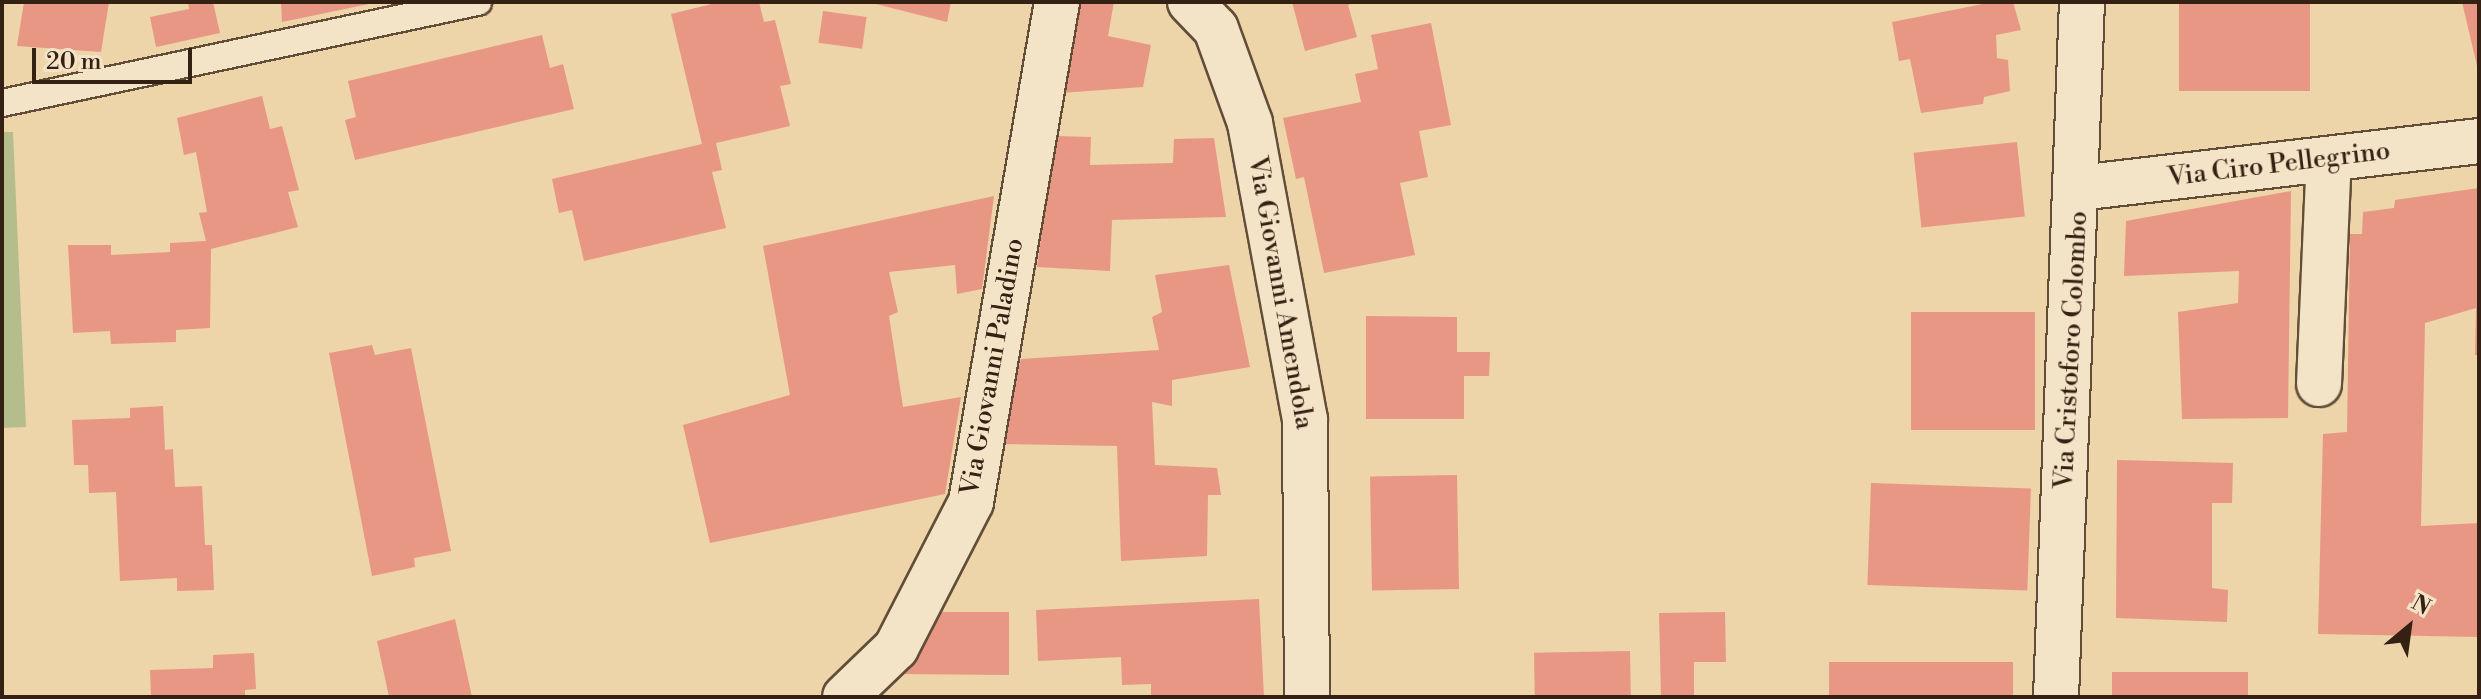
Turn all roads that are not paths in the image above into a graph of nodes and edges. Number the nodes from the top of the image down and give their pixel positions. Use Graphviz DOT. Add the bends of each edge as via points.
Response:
graph roads {
  1 [pos="478,2"];
  2 [pos="1057,2"];
  3 [pos="1190,2"];
  4 [pos="2082,2"];
  5 [pos="2,103"];
  6 [pos="2479,141"];
  7 [pos="2329,159"];
  8 [pos="2079,188"];
  9 [pos="2319,384"];
  10 [pos="845,697"];
  11 [pos="1307,697"];
  12 [pos="2056,697"];
  1 -- 5 [label="lane"];
  2 -- 10 [label="street, Via Giovanni Paladino" via="971,502 896,648"];
  3 -- 11 [label="street, Via Giovanni Amendola" via="1216,29 1250,123 1305,419"];
  4 -- 8 [label="street, Via Cristoforo Colombo"];
  6 -- 7 [label="street, Via Ciro Pellegrino"];
  7 -- 8 [label="street, Via Ciro Pellegrino"];
  7 -- 9 [label="street"];
  8 -- 12 [label="street, Via Cristoforo Colombo"];
}
